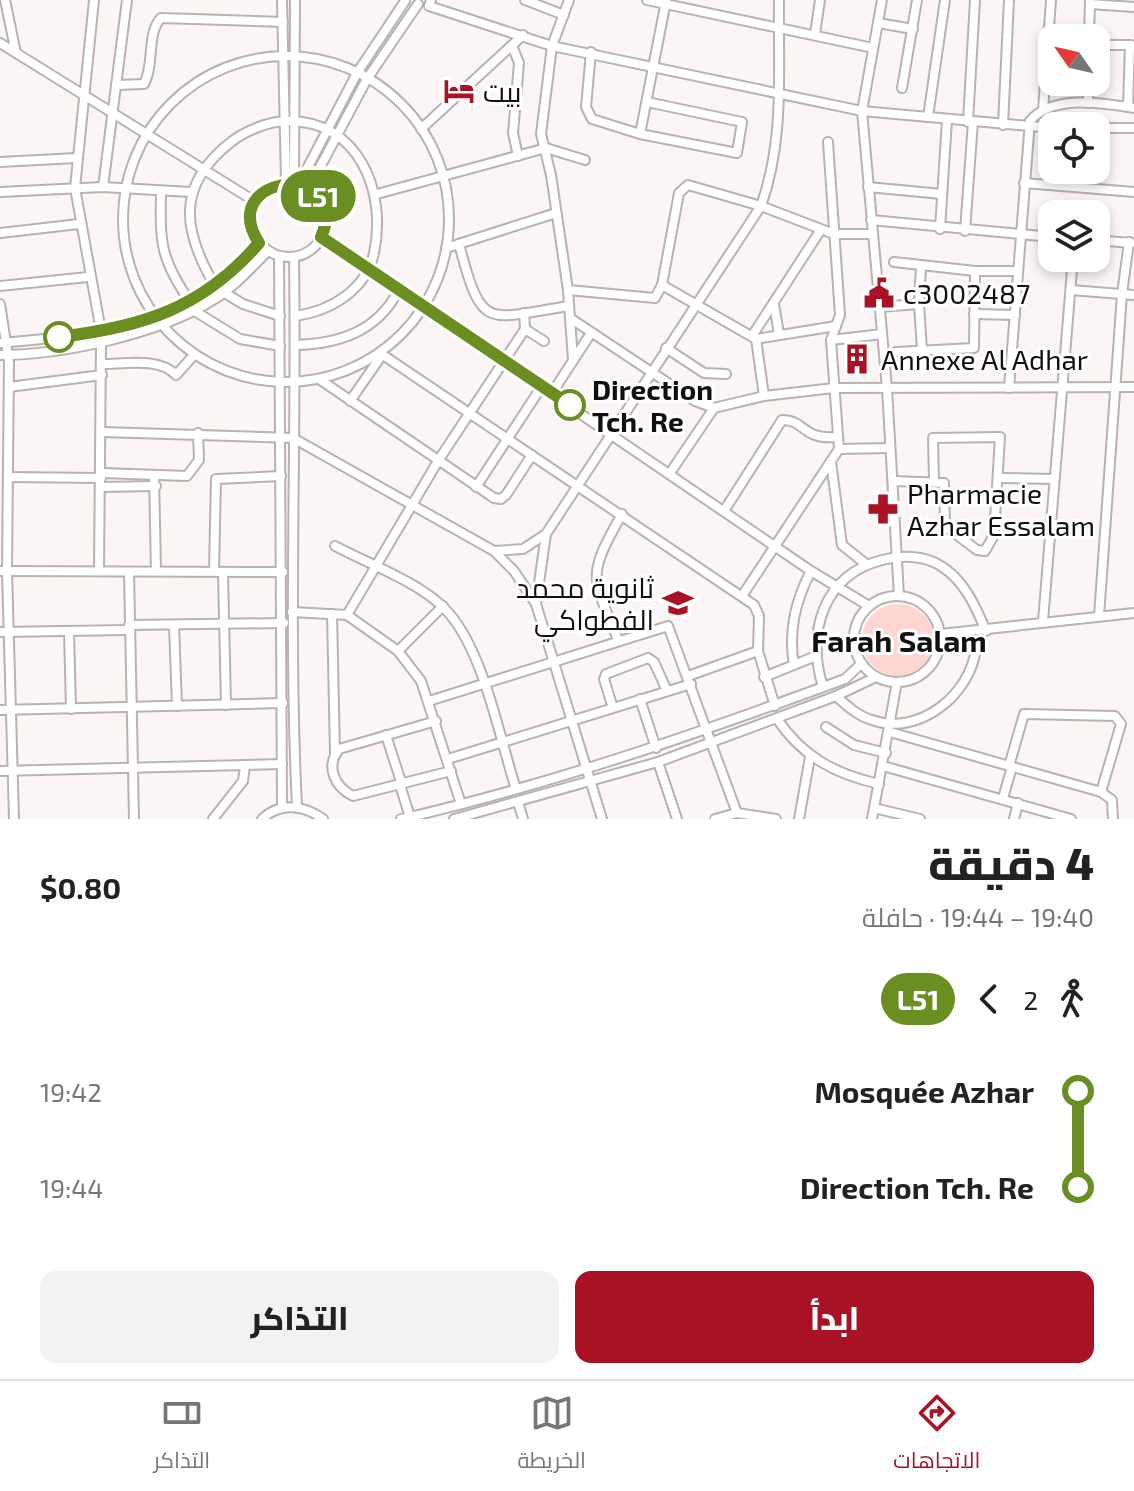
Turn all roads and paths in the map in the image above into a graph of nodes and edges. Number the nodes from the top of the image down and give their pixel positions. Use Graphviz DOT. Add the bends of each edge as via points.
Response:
graph roads {
  1 [pos="5,0"];
  2 [pos="94,0"];
  3 [pos="127,0"];
  4 [pos="282,0"];
  5 [pos="295,0"];
  6 [pos="403,0"];
  7 [pos="525,0"];
  8 [pos="569,0"];
  9 [pos="647,0"];
  10 [pos="779,0"];
  11 [pos="820,0"];
  12 [pos="882,0"];
  13 [pos="917,0"];
  14 [pos="945,0"];
  15 [pos="975,0"];
  16 [pos="1009,0"];
  17 [pos="1051,0"];
  18 [pos="666,2"];
  19 [pos="1090,2"];
  20 [pos="430,3"];
  21 [pos="418,4"];
  22 [pos="1133,4"];
  23 [pos="564,15"];
  24 [pos="283,22"];
  25 [pos="878,23"];
  26 [pos="1089,24"];
  27 [pos="779,29"];
  28 [pos="913,29"];
  29 [pos="815,34"];
  30 [pos="523,35"];
  31 [pos="0,43"];
  32 [pos="1110,45"];
  33 [pos="1132,45"];
  34 [pos="552,46"];
  35 [pos="513,48"];
  36 [pos="873,48"];
  37 [pos="285,50"];
  38 [pos="295,51"];
  39 [pos="591,52"];
  40 [pos="16,53"];
  41 [pos="655,65"];
  42 [pos="357,73"];
  43 [pos="367,79"];
  44 [pos="116,85"];
  45 [pos="902,88"];
  46 [pos="781,92"];
  47 [pos="1088,96"];
  48 [pos="84,97"];
  49 [pos="647,102"];
  50 [pos="1088,103"];
  51 [pos="1131,108"];
  52 [pos="1043,110"];
  53 [pos="862,111"];
  54 [pos="113,114"];
  55 [pos="928,117"];
  56 [pos="947,120"];
  57 [pos="284,121"];
  58 [pos="295,122"];
  59 [pos="970,122"];
  60 [pos="1003,125"];
  61 [pos="1028,128"];
  62 [pos="1038,128"];
  63 [pos="1110,128"];
  64 [pos="1134,128"];
  65 [pos="421,129"];
  66 [pos="326,131"];
  67 [pos="640,134"];
  68 [pos="337,135"];
  69 [pos="148,136"];
  70 [pos="828,142"];
  71 [pos="546,148"];
  72 [pos="518,156"];
  73 [pos="76,158"];
  74 [pos="585,160"];
  75 [pos="0,162"];
  76 [pos="202,169"];
  77 [pos="443,179"];
  78 [pos="293,183"];
  79 [pos="1024,183"];
  80 [pos="103,187"];
  81 [pos="868,187"];
  82 [pos="75,188"];
  83 [pos="309,188"];
  84 [pos="127,190"];
  85 [pos="161,191"];
  86 [pos="0,192"];
  87 [pos="191,192"];
  88 [pos="1134,192"];
  89 [pos="377,194"];
  90 [pos="942,194"];
  91 [pos="256,202"];
  92 [pos="761,206"];
  93 [pos="556,213"];
  94 [pos="871,220"];
  95 [pos="79,224"];
  96 [pos="940,229"];
  97 [pos="820,231"];
  98 [pos="965,231"];
  99 [pos="0,233"];
  100 [pos="834,234"];
  101 [pos="871,234"];
  102 [pos="1021,235"];
  103 [pos="1038,236"];
  104 [pos="321,237"];
  105 [pos="1110,241"];
  106 [pos="259,243"];
  107 [pos="1132,243"];
  108 [pos="459,244"];
  109 [pos="446,248"];
  110 [pos="268,251"];
  111 [pos="279,256"];
  112 [pos="294,257"];
  113 [pos="894,262"];
  114 [pos="921,267"];
  115 [pos="975,271"];
  116 [pos="1018,271"];
  117 [pos="1072,272"];
  118 [pos="370,273"];
  119 [pos="88,277"];
  120 [pos="662,285"];
  121 [pos="0,286"];
  122 [pos="215,286"];
  123 [pos="568,290"];
  124 [pos="1071,290"];
  125 [pos="398,291"];
  126 [pos="223,292"];
  127 [pos="1122,294"];
  128 [pos="1134,295"];
  129 [pos="696,302"];
  130 [pos="0,304"];
  131 [pos="774,304"];
  132 [pos="919,304"];
  133 [pos="192,306"];
  134 [pos="569,306"];
  135 [pos="879,307"];
  136 [pos="424,308"];
  137 [pos="524,313"];
  138 [pos="974,314"];
  139 [pos="1015,315"];
  140 [pos="280,316"];
  141 [pos="295,316"];
  142 [pos="570,318"];
  143 [pos="153,321"];
  144 [pos="836,326"];
  145 [pos="525,329"];
  146 [pos="101,331"];
  147 [pos="591,333"];
  148 [pos="779,334"];
  149 [pos="882,334"];
  150 [pos="754,337"];
  151 [pos="831,340"];
  152 [pos="544,341"];
  153 [pos="101,342"];
  154 [pos="2,343"];
  155 [pos="295,345"];
  156 [pos="280,346"];
  157 [pos="666,348"];
  158 [pos="922,350"];
  159 [pos="896,352"];
  160 [pos="381,354"];
  161 [pos="4,355"];
  162 [pos="194,355"];
  163 [pos="573,360"];
  164 [pos="503,361"];
  165 [pos="102,364"];
  166 [pos="650,371"];
  167 [pos="726,374"];
  168 [pos="102,375"];
  169 [pos="319,379"];
  170 [pos="296,383"];
  171 [pos="281,384"];
  172 [pos="542,386"];
  173 [pos="9,387"];
  174 [pos="1061,387"];
  175 [pos="1117,387"];
  176 [pos="1134,387"];
  177 [pos="834,388"];
  178 [pos="887,388"];
  179 [pos="1009,388"];
  180 [pos="552,393"];
  181 [pos="764,396"];
  182 [pos="350,401"];
  183 [pos="714,408"];
  184 [pos="4,411"];
  185 [pos="468,413"];
  186 [pos="102,432"];
  187 [pos="198,433"];
  188 [pos="611,433"];
  189 [pos="281,435"];
  190 [pos="837,437"];
  191 [pos="293,438"];
  192 [pos="507,439"];
  193 [pos="889,448"];
  194 [pos="839,449"];
  195 [pos="532,455"];
  196 [pos="438,461"];
  197 [pos="831,461"];
  198 [pos="4,463"];
  199 [pos="670,473"];
  200 [pos="154,475"];
  201 [pos="281,476"];
  202 [pos="8,477"];
  203 [pos="1000,478"];
  204 [pos="101,479"];
  205 [pos="1053,479"];
  206 [pos="934,480"];
  207 [pos="893,481"];
  208 [pos="577,485"];
  209 [pos="156,486"];
  210 [pos="476,487"];
  211 [pos="412,506"];
  212 [pos="724,511"];
  213 [pos="622,514"];
  214 [pos="4,515"];
  215 [pos="546,534"];
  216 [pos="335,546"];
  217 [pos="775,546"];
  218 [pos="494,551"];
  219 [pos="898,557"];
  220 [pos="866,564"];
  221 [pos="376,568"];
  222 [pos="4,571"];
  223 [pos="99,571"];
  224 [pos="156,571"];
  225 [pos="811,571"];
  226 [pos="129,572"];
  227 [pos="218,572"];
  228 [pos="279,572"];
  229 [pos="292,572"];
  230 [pos="836,585"];
  231 [pos="742,596"];
  232 [pos="899,596"];
  233 [pos="536,604"];
  234 [pos="443,606"];
  235 [pos="869,606"];
  236 [pos="292,612"];
  237 [pos="1134,613"];
  238 [pos="332,614"];
  239 [pos="347,615"];
  240 [pos="1099,616"];
  241 [pos="1043,621"];
  242 [pos="280,623"];
  243 [pos="292,623"];
  244 [pos="224,624"];
  245 [pos="174,625"];
  246 [pos="129,627"];
  247 [pos="69,631"];
  248 [pos="986,631"];
  249 [pos="0,632"];
  250 [pos="11,632"];
  251 [pos="940,637"];
  252 [pos="618,640"];
  253 [pos="398,651"];
  254 [pos="758,651"];
  255 [pos="816,656"];
  256 [pos="551,663"];
  257 [pos="862,663"];
  258 [pos="794,665"];
  259 [pos="764,677"];
  260 [pos="876,677"];
  261 [pos="690,680"];
  262 [pos="897,682"];
  263 [pos="482,683"];
  264 [pos="823,687"];
  265 [pos="667,691"];
  266 [pos="836,696"];
  267 [pos="640,699"];
  268 [pos="429,701"];
  269 [pos="281,703"];
  270 [pos="292,704"];
  271 [pos="226,705"];
  272 [pos="612,705"];
  273 [pos="177,706"];
  274 [pos="775,706"];
  275 [pos="132,707"];
  276 [pos="71,709"];
  277 [pos="0,710"];
  278 [pos="11,710"];
  279 [pos="777,719"];
  280 [pos="570,720"];
  281 [pos="436,721"];
  282 [pos="826,727"];
  283 [pos="890,728"];
  284 [pos="708,731"];
  285 [pos="386,735"];
  286 [pos="712,742"];
  287 [pos="501,743"];
  288 [pos="656,748"];
  289 [pos="335,753"];
  290 [pos="886,753"];
  291 [pos="810,757"];
  292 [pos="448,759"];
  293 [pos="658,762"];
  294 [pos="282,764"];
  295 [pos="245,766"];
  296 [pos="883,766"];
  297 [pos="1010,767"];
  298 [pos="132,768"];
  299 [pos="586,769"];
  300 [pos="0,771"];
  301 [pos="13,771"];
  302 [pos="451,771"];
  303 [pos="589,784"];
  304 [pos="879,784"];
  305 [pos="401,785"];
  306 [pos="516,789"];
  307 [pos="1101,792"];
  308 [pos="1003,798"];
  309 [pos="518,802"];
  310 [pos="1018,803"];
  311 [pos="461,804"];
  312 [pos="282,807"];
  313 [pos="297,807"];
  314 [pos="874,808"];
  315 [pos="737,813"];
  316 [pos="752,817"];
  317 [pos="406,818"];
  318 [pos="14,819"];
  319 [pos="134,819"];
  320 [pos="213,819"];
  321 [pos="262,819"];
  322 [pos="323,819"];
  323 [pos="454,819"];
  324 [pos="523,819"];
  325 [pos="602,819"];
  326 [pos="677,819"];
  327 [pos="715,819"];
  328 [pos="776,819"];
  329 [pos="799,819"];
  330 [pos="872,819"];
  331 [pos="920,819"];
  332 [pos="1014,819"];
  333 [pos="1071,819"];
  334 [pos="1113,819"];
  1 -- 40 [label="street"];
  2 -- 48 [label="street"];
  3 -- 44 [label="street"];
  4 -- 24 [label="street"];
  5 -- 38 [label="street"];
  6 -- 21 [label="street"];
  6 -- 42 [label="street"];
  7 -- 23 [label="street"];
  8 -- 23 [label="street"];
  9 -- 18 [label="street"];
  10 -- 27 [label="street"];
  11 -- 29 [label="street"];
  12 -- 25 [label="street"];
  13 -- 28 [label="street"];
  14 -- 55 [label="street"];
  15 -- 59 [label="street"];
  16 -- 60 [label="street"];
  17 -- 52 [label="street"];
  18 -- 27 [label="street"];
  18 -- 41 [label="street"];
  19 -- 22 [label="street"];
  19 -- 26 [label="street"];
  20 -- 21 [label="street"];
  20 -- 30 [label="street"];
  21 -- 43 [label="street"];
  23 -- 34 [label="street"];
  24 -- 37 [label="street"];
  24 -- 44 [label="street" via="161,18 154,27 144,84"];
  25 -- 28 [label="street"];
  25 -- 36 [label="street"];
  27 -- 29 [label="street"];
  27 -- 46 [label="street"];
  28 -- 45 [label="street"];
  29 -- 36 [label="street"];
  30 -- 34 [label="street"];
  30 -- 35 [label="street"];
  31 -- 40 [label="street"];
  32 -- 33 [label="street"];
  33 -- 51 [label="street"];
  34 -- 39 [label="street"];
  34 -- 71 [label="street" via="541,134"];
  35 -- 65 [label="street"];
  35 -- 72 [label="street" via="519,63 513,133"];
  36 -- 53 [label="street"];
  37 -- 38 [label="street"];
  37 -- 57 [label="street"];
  37 -- 69 [label="street" via="249,55 195,84"];
  38 -- 42 [label="street" via="322,56"];
  38 -- 58 [label="street"];
  39 -- 41 [label="street"];
  39 -- 67 [label="street" via="587,114"];
  40 -- 48 [label="street"];
  41 -- 46 [label="street"];
  41 -- 49 [label="street"];
  42 -- 43 [label="street"];
  42 -- 66 [label="street"];
  43 -- 65 [label="street" via="399,103"];
  43 -- 68 [label="street"];
  44 -- 54 [label="street"];
  46 -- 53 [label="street"];
  46 -- 92 [label="street" via="776,152"];
  47 -- 50 [label="street"];
  48 -- 54 [label="street"];
  48 -- 73 [label="street"];
  49 -- 67 [label="street"];
  49 -- 67 [label="street" via="742,122 739,149 734,153"];
  50 -- 51 [label="street"];
  50 -- 52 [label="street"];
  52 -- 61 [label="street"];
  53 -- 55 [label="street"];
  53 -- 81 [label="street"];
  54 -- 69 [label="street"];
  54 -- 80 [label="street"];
  55 -- 56 [label="street"];
  56 -- 59 [label="street"];
  56 -- 90 [label="street"];
  57 -- 58 [label="street"];
  57 -- 76 [label="street" via="243,133"];
  57 -- 78 [label="street"];
  58 -- 66 [label="street"];
  58 -- 78 [label="street"];
  59 -- 60 [label="street"];
  59 -- 98 [label="street"];
  60 -- 61 [label="street"];
  61 -- 62 [label="street"];
  61 -- 79 [label="street"];
  63 -- 64 [label="street"];
  65 -- 77 [label="street"];
  66 -- 68 [label="street"];
  66 -- 78 [label="street"];
  68 -- 83 [label="street"];
  68 -- 89 [label="street" via="367,170"];
  69 -- 76 [label="street"];
  69 -- 84 [label="street"];
  70 -- 100 [label="street"];
  71 -- 72 [label="street"];
  71 -- 74 [label="street"];
  71 -- 93 [label="street"];
  72 -- 77 [label="street"];
  73 -- 75 [label="street"];
  73 -- 82 [label="street"];
  76 -- 87 [label="street"];
  76 -- 91 [label="street"];
  77 -- 89 [label="street"];
  77 -- 109 [label="street"];
  78 -- 83 [label="street"];
  78 -- 91 [label="street" via="268,188"];
  79 -- 88 [label="street"];
  79 -- 102 [label="street"];
  80 -- 82 [label="street"];
  80 -- 84 [label="street"];
  81 -- 90 [label="street"];
  81 -- 94 [label="street"];
  82 -- 86 [label="street"];
  82 -- 95 [label="street"];
  83 -- 104 [label="street" via="324,207"];
  84 -- 85 [label="street"];
  84 -- 143 [label="street" via="127,246"];
  85 -- 87 [label="street"];
  85 -- 133 [label="street" via="160,234 168,270"];
  87 -- 122 [label="street" via="193,239"];
  89 -- 118 [label="street"];
  90 -- 96 [label="street"];
  91 -- 106 [label="street" via="252,226"];
  92 -- 97 [label="street"];
  92 -- 120 [label="street" via="688,185 682,188"];
  92 -- 129 [label="street"];
  93 -- 108 [label="street"];
  93 -- 123 [label="street"];
  94 -- 96 [label="street"];
  94 -- 101 [label="street"];
  95 -- 99 [label="street"];
  95 -- 119 [label="street"];
  96 -- 98 [label="street"];
  97 -- 100 [label="street"];
  97 -- 131 [label="street"];
  98 -- 102 [label="street"];
  100 -- 101 [label="street"];
  100 -- 144 [label="street" via="840,315"];
  101 -- 135 [label="street"];
  102 -- 103 [label="street"];
  102 -- 116 [label="street"];
  104 -- 112 [label="street" via="309,251"];
  104 -- 118 [label="street"];
  105 -- 107 [label="street"];
  106 -- 110 [label="street"];
  106 -- 122 [label="street"];
  107 -- 127 [label="street"];
  108 -- 109 [label="street"];
  108 -- 137 [label="street" via="482,307 506,318"];
  109 -- 136 [label="street"];
  110 -- 111 [label="street"];
  110 -- 126 [label="street"];
  111 -- 112 [label="street"];
  111 -- 140 [label="street"];
  112 -- 141 [label="street"];
  113 -- 114 [label="street"];
  114 -- 115 [label="street"];
  114 -- 132 [label="street"];
  115 -- 116 [label="street"];
  115 -- 138 [label="street"];
  116 -- 139 [label="street"];
  117 -- 124 [label="street"];
  118 -- 125 [label="street"];
  118 -- 141 [label="street" via="320,313"];
  119 -- 121 [label="street"];
  119 -- 146 [label="street"];
  120 -- 123 [label="street" via="655,298"];
  120 -- 129 [label="street"];
  122 -- 133 [label="street"];
  123 -- 134 [label="street"];
  124 -- 127 [label="street"];
  124 -- 174 [label="street"];
  125 -- 136 [label="street"];
  125 -- 155 [label="street" via="391,305 347,339"];
  126 -- 133 [label="street"];
  126 -- 140 [label="street"];
  127 -- 128 [label="street"];
  127 -- 175 [label="street"];
  129 -- 150 [label="street"];
  129 -- 157 [label="street"];
  130 -- 154 [label="street"];
  131 -- 148 [label="street"];
  131 -- 150 [label="street"];
  132 -- 135 [label="street"];
  132 -- 158 [label="street"];
  133 -- 143 [label="street"];
  133 -- 156 [label="street" via="240,339"];
  134 -- 137 [label="street"];
  134 -- 142 [label="street"];
  135 -- 149 [label="street"];
  136 -- 160 [label="street"];
  136 -- 164 [label="street"];
  137 -- 145 [label="street"];
  138 -- 139 [label="street"];
  138 -- 158 [label="street" via="974,348"];
  139 -- 179 [label="street"];
  140 -- 156 [label="street"];
  141 -- 155 [label="street"];
  142 -- 147 [label="street"];
  142 -- 163 [label="street"];
  143 -- 146 [label="street"];
  143 -- 153 [label="street"];
  143 -- 162 [label="street"];
  144 -- 148 [label="street"];
  144 -- 151 [label="street"];
  145 -- 152 [label="street"];
  145 -- 164 [label="street"];
  146 -- 154 [label="street"];
  147 -- 163 [label="street"];
  147 -- 166 [label="street"];
  148 -- 150 [label="street"];
  149 -- 151 [label="street"];
  149 -- 178 [label="street"];
  150 -- 181 [label="street"];
  151 -- 177 [label="street"];
  153 -- 161 [label="street"];
  153 -- 165 [label="street"];
  154 -- 161 [label="street"];
  155 -- 170 [label="street"];
  156 -- 171 [label="street"];
  157 -- 166 [label="street"];
  157 -- 167 [label="street" via="704,373"];
  158 -- 159 [label="street"];
  160 -- 169 [label="street"];
  160 -- 182 [label="street"];
  160 -- 185 [label="street"];
  161 -- 173 [label="street"];
  162 -- 165 [label="street" via="176,375 152,364"];
  162 -- 171 [label="street" via="229,374"];
  163 -- 180 [label="street"];
  164 -- 172 [label="street"];
  164 -- 185 [label="street"];
  165 -- 168 [label="street"];
  166 -- 183 [label="street"];
  166 -- 188 [label="street"];
  168 -- 173 [label="street"];
  168 -- 186 [label="street"];
  169 -- 170 [label="street"];
  169 -- 182 [label="street"];
  170 -- 171 [label="street"];
  170 -- 191 [label="street"];
  171 -- 189 [label="street"];
  172 -- 180 [label="street"];
  172 -- 192 [label="street"];
  173 -- 184 [label="street"];
  174 -- 175 [label="street"];
  174 -- 179 [label="street"];
  174 -- 205 [label="street"];
  175 -- 176 [label="street"];
  175 -- 240 [label="street"];
  177 -- 178 [label="street"];
  177 -- 181 [label="street"];
  177 -- 190 [label="street"];
  178 -- 179 [label="street"];
  178 -- 193 [label="street"];
  180 -- 188 [label="street"];
  181 -- 183 [label="street"];
  182 -- 196 [label="street"];
  183 -- 199 [label="street"];
  184 -- 198 [label="street"];
  185 -- 192 [label="street"];
  185 -- 196 [label="street"];
  186 -- 187 [label="street"];
  186 -- 204 [label="street"];
  187 -- 189 [label="street"];
  187 -- 200 [label="street" via="199,460 191,475"];
  188 -- 199 [label="street"];
  188 -- 208 [label="street"];
  189 -- 191 [label="street"];
  189 -- 201 [label="street"];
  190 -- 194 [label="street"];
  190 -- 212 [label="street" via="818,438 782,420"];
  191 -- 211 [label="street"];
  191 -- 229 [label="street"];
  192 -- 195 [label="street"];
  192 -- 210 [label="street"];
  193 -- 194 [label="street"];
  193 -- 207 [label="street"];
  194 -- 197 [label="street"];
  195 -- 208 [label="street"];
  195 -- 210 [label="street" via="501,499"];
  196 -- 210 [label="street"];
  196 -- 211 [label="street"];
  197 -- 217 [label="street"];
  197 -- 220 [label="street" via="842,545"];
  198 -- 202 [label="street"];
  199 -- 212 [label="street"];
  200 -- 204 [label="street"];
  200 -- 209 [label="street"];
  201 -- 227 [label="street" via="216,479"];
  201 -- 228 [label="street"];
  202 -- 204 [label="street"];
  202 -- 214 [label="street"];
  203 -- 205 [label="street"];
  203 -- 206 [label="street" via="1000,437 950,437 933,438"];
  203 -- 206 [label="street" via="994,535 983,552 945,526 945,484"];
  204 -- 209 [label="street"];
  204 -- 223 [label="street"];
  205 -- 241 [label="street"];
  206 -- 207 [label="street"];
  207 -- 219 [label="street"];
  208 -- 213 [label="street"];
  208 -- 215 [label="street"];
  209 -- 224 [label="street"];
  211 -- 218 [label="street"];
  211 -- 221 [label="street"];
  212 -- 217 [label="street"];
  213 -- 231 [label="street"];
  213 -- 252 [label="street" via="595,568"];
  214 -- 222 [label="street"];
  215 -- 218 [label="street" via="523,549"];
  215 -- 233 [label="street"];
  216 -- 221 [label="street"];
  217 -- 225 [label="street"];
  217 -- 231 [label="street"];
  218 -- 233 [label="street"];
  219 -- 220 [label="street"];
  219 -- 232 [label="street"];
  219 -- 248 [label="street" via="931,561 954,576"];
  220 -- 230 [label="street"];
  221 -- 234 [label="street"];
  221 -- 239 [label="street"];
  222 -- 223 [label="street"];
  222 -- 250 [label="street"];
  223 -- 226 [label="street"];
  224 -- 226 [label="street"];
  224 -- 227 [label="street"];
  225 -- 230 [label="street"];
  225 -- 258 [label="street" via="791,627"];
  226 -- 246 [label="street"];
  227 -- 228 [label="street"];
  227 -- 244 [label="street"];
  228 -- 229 [label="street"];
  228 -- 242 [label="street"];
  229 -- 236 [label="street"];
  230 -- 235 [label="street"];
  230 -- 255 [label="street" via="819,621"];
  231 -- 254 [label="street" via="758,610"];
  232 -- 235 [label="street"];
  232 -- 251 [label="street" via="922,603 931,612"];
  233 -- 256 [label="street"];
  234 -- 253 [label="street"];
  234 -- 263 [label="street" via="466,641"];
  235 -- 257 [label="street" via="854,638"];
  236 -- 238 [label="street"];
  236 -- 243 [label="street"];
  237 -- 240 [label="street"];
  238 -- 239 [label="street"];
  238 -- 289 [label="street"];
  239 -- 253 [label="street"];
  240 -- 241 [label="street"];
  241 -- 248 [label="street"];
  242 -- 243 [label="street"];
  242 -- 244 [label="street"];
  242 -- 269 [label="street"];
  243 -- 270 [label="street"];
  244 -- 245 [label="street"];
  244 -- 271 [label="street"];
  245 -- 246 [label="street"];
  245 -- 273 [label="street"];
  246 -- 247 [label="street"];
  246 -- 275 [label="street"];
  247 -- 250 [label="street"];
  247 -- 276 [label="street"];
  248 -- 251 [label="street"];
  249 -- 250 [label="street"];
  250 -- 278 [label="street"];
  251 -- 262 [label="street" via="928,670"];
  251 -- 283 [label="street" via="974,643 966,680 936,711"];
  252 -- 256 [label="street"];
  252 -- 261 [label="street" via="668,626"];
  253 -- 268 [label="street"];
  254 -- 259 [label="street"];
  254 -- 261 [label="street"];
  255 -- 258 [label="street"];
  255 -- 264 [label="street"];
  256 -- 263 [label="street"];
  256 -- 280 [label="street"];
  257 -- 260 [label="street"];
  257 -- 264 [label="street" via="845,679"];
  258 -- 259 [label="street"];
  259 -- 274 [label="street"];
  260 -- 262 [label="street"];
  260 -- 266 [label="street"];
  261 -- 265 [label="street"];
  261 -- 284 [label="street"];
  262 -- 283 [label="street"];
  263 -- 268 [label="street"];
  263 -- 287 [label="street"];
  264 -- 274 [label="street"];
  265 -- 267 [label="street"];
  265 -- 272 [label="street" via="648,658 606,674"];
  266 -- 279 [label="street"];
  266 -- 283 [label="street"];
  267 -- 272 [label="street"];
  267 -- 288 [label="street"];
  268 -- 281 [label="street"];
  269 -- 270 [label="street"];
  269 -- 271 [label="street"];
  269 -- 294 [label="street"];
  270 -- 313 [label="street"];
  271 -- 273 [label="street"];
  272 -- 280 [label="street"];
  273 -- 275 [label="street"];
  274 -- 284 [label="street"];
  275 -- 276 [label="street"];
  275 -- 298 [label="street"];
  276 -- 278 [label="street"];
  277 -- 278 [label="street"];
  278 -- 301 [label="street"];
  279 -- 286 [label="street"];
  279 -- 291 [label="street"];
  280 -- 287 [label="street"];
  280 -- 299 [label="street"];
  281 -- 285 [label="street"];
  281 -- 292 [label="street"];
  282 -- 290 [label="street" via="854,745"];
  283 -- 290 [label="street"];
  283 -- 297 [label="street"];
  284 -- 286 [label="street"];
  284 -- 288 [label="street"];
  285 -- 289 [label="street"];
  285 -- 305 [label="street"];
  286 -- 293 [label="street"];
  286 -- 315 [label="street"];
  287 -- 292 [label="street"];
  287 -- 306 [label="street"];
  288 -- 299 [label="street"];
  289 -- 305 [label="street" via="334,778 348,794"];
  290 -- 296 [label="street"];
  291 -- 304 [label="street"];
  291 -- 329 [label="street"];
  292 -- 302 [label="street"];
  293 -- 303 [label="street"];
  293 -- 326 [label="street"];
  294 -- 295 [label="street"];
  294 -- 312 [label="street"];
  295 -- 298 [label="street"];
  295 -- 320 [label="street" via="240,785"];
  296 -- 304 [label="street"];
  296 -- 308 [label="street"];
  297 -- 307 [label="street"];
  297 -- 307 [label="street" via="1024,714 1115,716 1121,724"];
  297 -- 308 [label="street"];
  298 -- 301 [label="street"];
  298 -- 319 [label="street"];
  299 -- 303 [label="street"];
  299 -- 306 [label="street"];
  300 -- 301 [label="street"];
  301 -- 318 [label="street"];
  302 -- 305 [label="street"];
  302 -- 311 [label="street"];
  303 -- 309 [label="street"];
  303 -- 325 [label="street"];
  304 -- 314 [label="street"];
  305 -- 317 [label="street"];
  306 -- 311 [label="street"];
  307 -- 334 [label="street" via="1112,800"];
  308 -- 310 [label="street"];
  309 -- 323 [label="street"];
  309 -- 324 [label="street"];
  310 -- 332 [label="street"];
  310 -- 333 [label="street"];
  311 -- 317 [label="street"];
  312 -- 313 [label="street"];
  312 -- 321 [label="street"];
  313 -- 322 [label="street"];
  314 -- 330 [label="street"];
  314 -- 331 [label="street"];
  315 -- 316 [label="street"];
  315 -- 327 [label="street"];
  316 -- 328 [label="street"];
}
